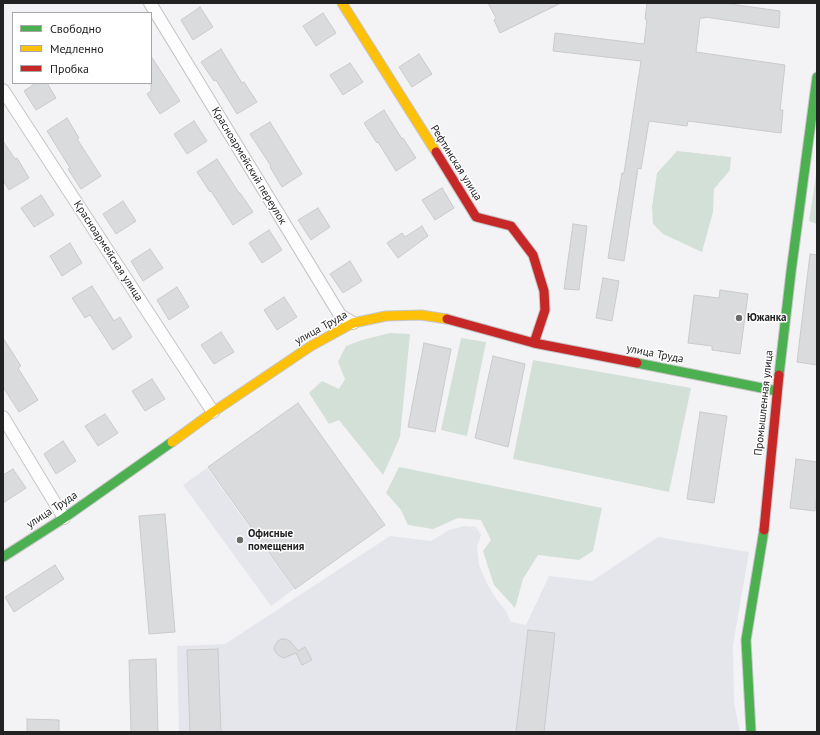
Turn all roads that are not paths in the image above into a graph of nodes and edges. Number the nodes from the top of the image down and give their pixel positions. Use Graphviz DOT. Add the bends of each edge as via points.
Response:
graph roads {
  1 [pos="150,3"];
  2 [pos="342,3"];
  3 [pos="817,77"];
  4 [pos="3,90"];
  5 [pos="353,324"];
  6 [pos="534,343"];
  7 [pos="777,391"];
  8 [pos="213,412"];
  9 [pos="3,416"];
  10 [pos="64,518"];
  11 [pos="3,557"];
  12 [pos="751,732"];
  1 -- 5 [label="street, Красноармейский переулок" via="340,315"];
  2 -- 6 [label="street, Рефтинская улица" via="476,218 511,226 533,256 544,290 545,310"];
  3 -- 7 [label="street, Промышленная улица"];
  4 -- 8 [label="street, Красноармейская улица"];
  5 -- 6 [label="street, улица Труда" via="386,316 421,315 452,320"];
  5 -- 8 [label="street, улица Труда" via="311,346"];
  6 -- 7 [label="street, улица Труда"];
  7 -- 12 [label="street, Промышленная улица" via="764,528 746,640"];
  8 -- 10 [label="street, улица Труда"];
  9 -- 10 [label="street"];
  10 -- 11 [label="street, улица Труда"];
}
